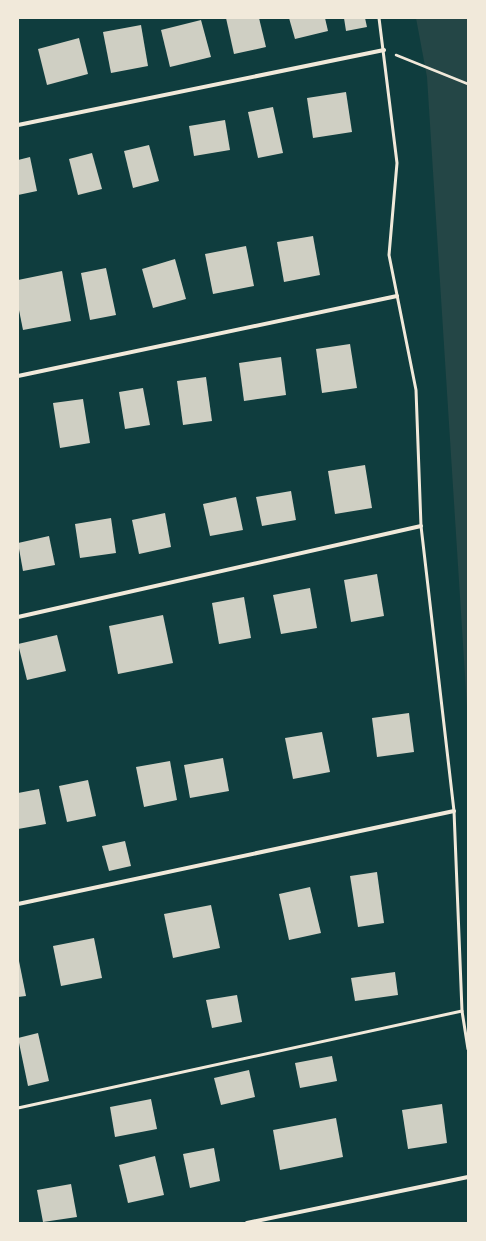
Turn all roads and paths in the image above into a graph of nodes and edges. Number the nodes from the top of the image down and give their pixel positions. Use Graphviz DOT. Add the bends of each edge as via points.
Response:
graph roads {
  1 [pos="379,18"];
  2 [pos="384,50"];
  3 [pos="468,84"];
  4 [pos="18,125"];
  5 [pos="397,296"];
  6 [pos="18,376"];
  7 [pos="421,526"];
  8 [pos="18,617"];
  9 [pos="454,811"];
  10 [pos="18,904"];
  11 [pos="462,1011"];
  12 [pos="468,1049"];
  13 [pos="18,1108"];
  14 [pos="468,1177"];
  15 [pos="246,1223"];
  1 -- 2 [label="lane"];
  2 -- 3 [label="path"];
  2 -- 4 [label="street"];
  2 -- 5 [label="lane" via="397,163 389,255"];
  5 -- 6 [label="street"];
  5 -- 7 [label="lane" via="416,390"];
  7 -- 8 [label="street"];
  7 -- 9 [label="lane"];
  9 -- 10 [label="street"];
  9 -- 11 [label="lane"];
  11 -- 12 [label="lane"];
  11 -- 13 [label="lane"];
  14 -- 15 [label="street"];
}
